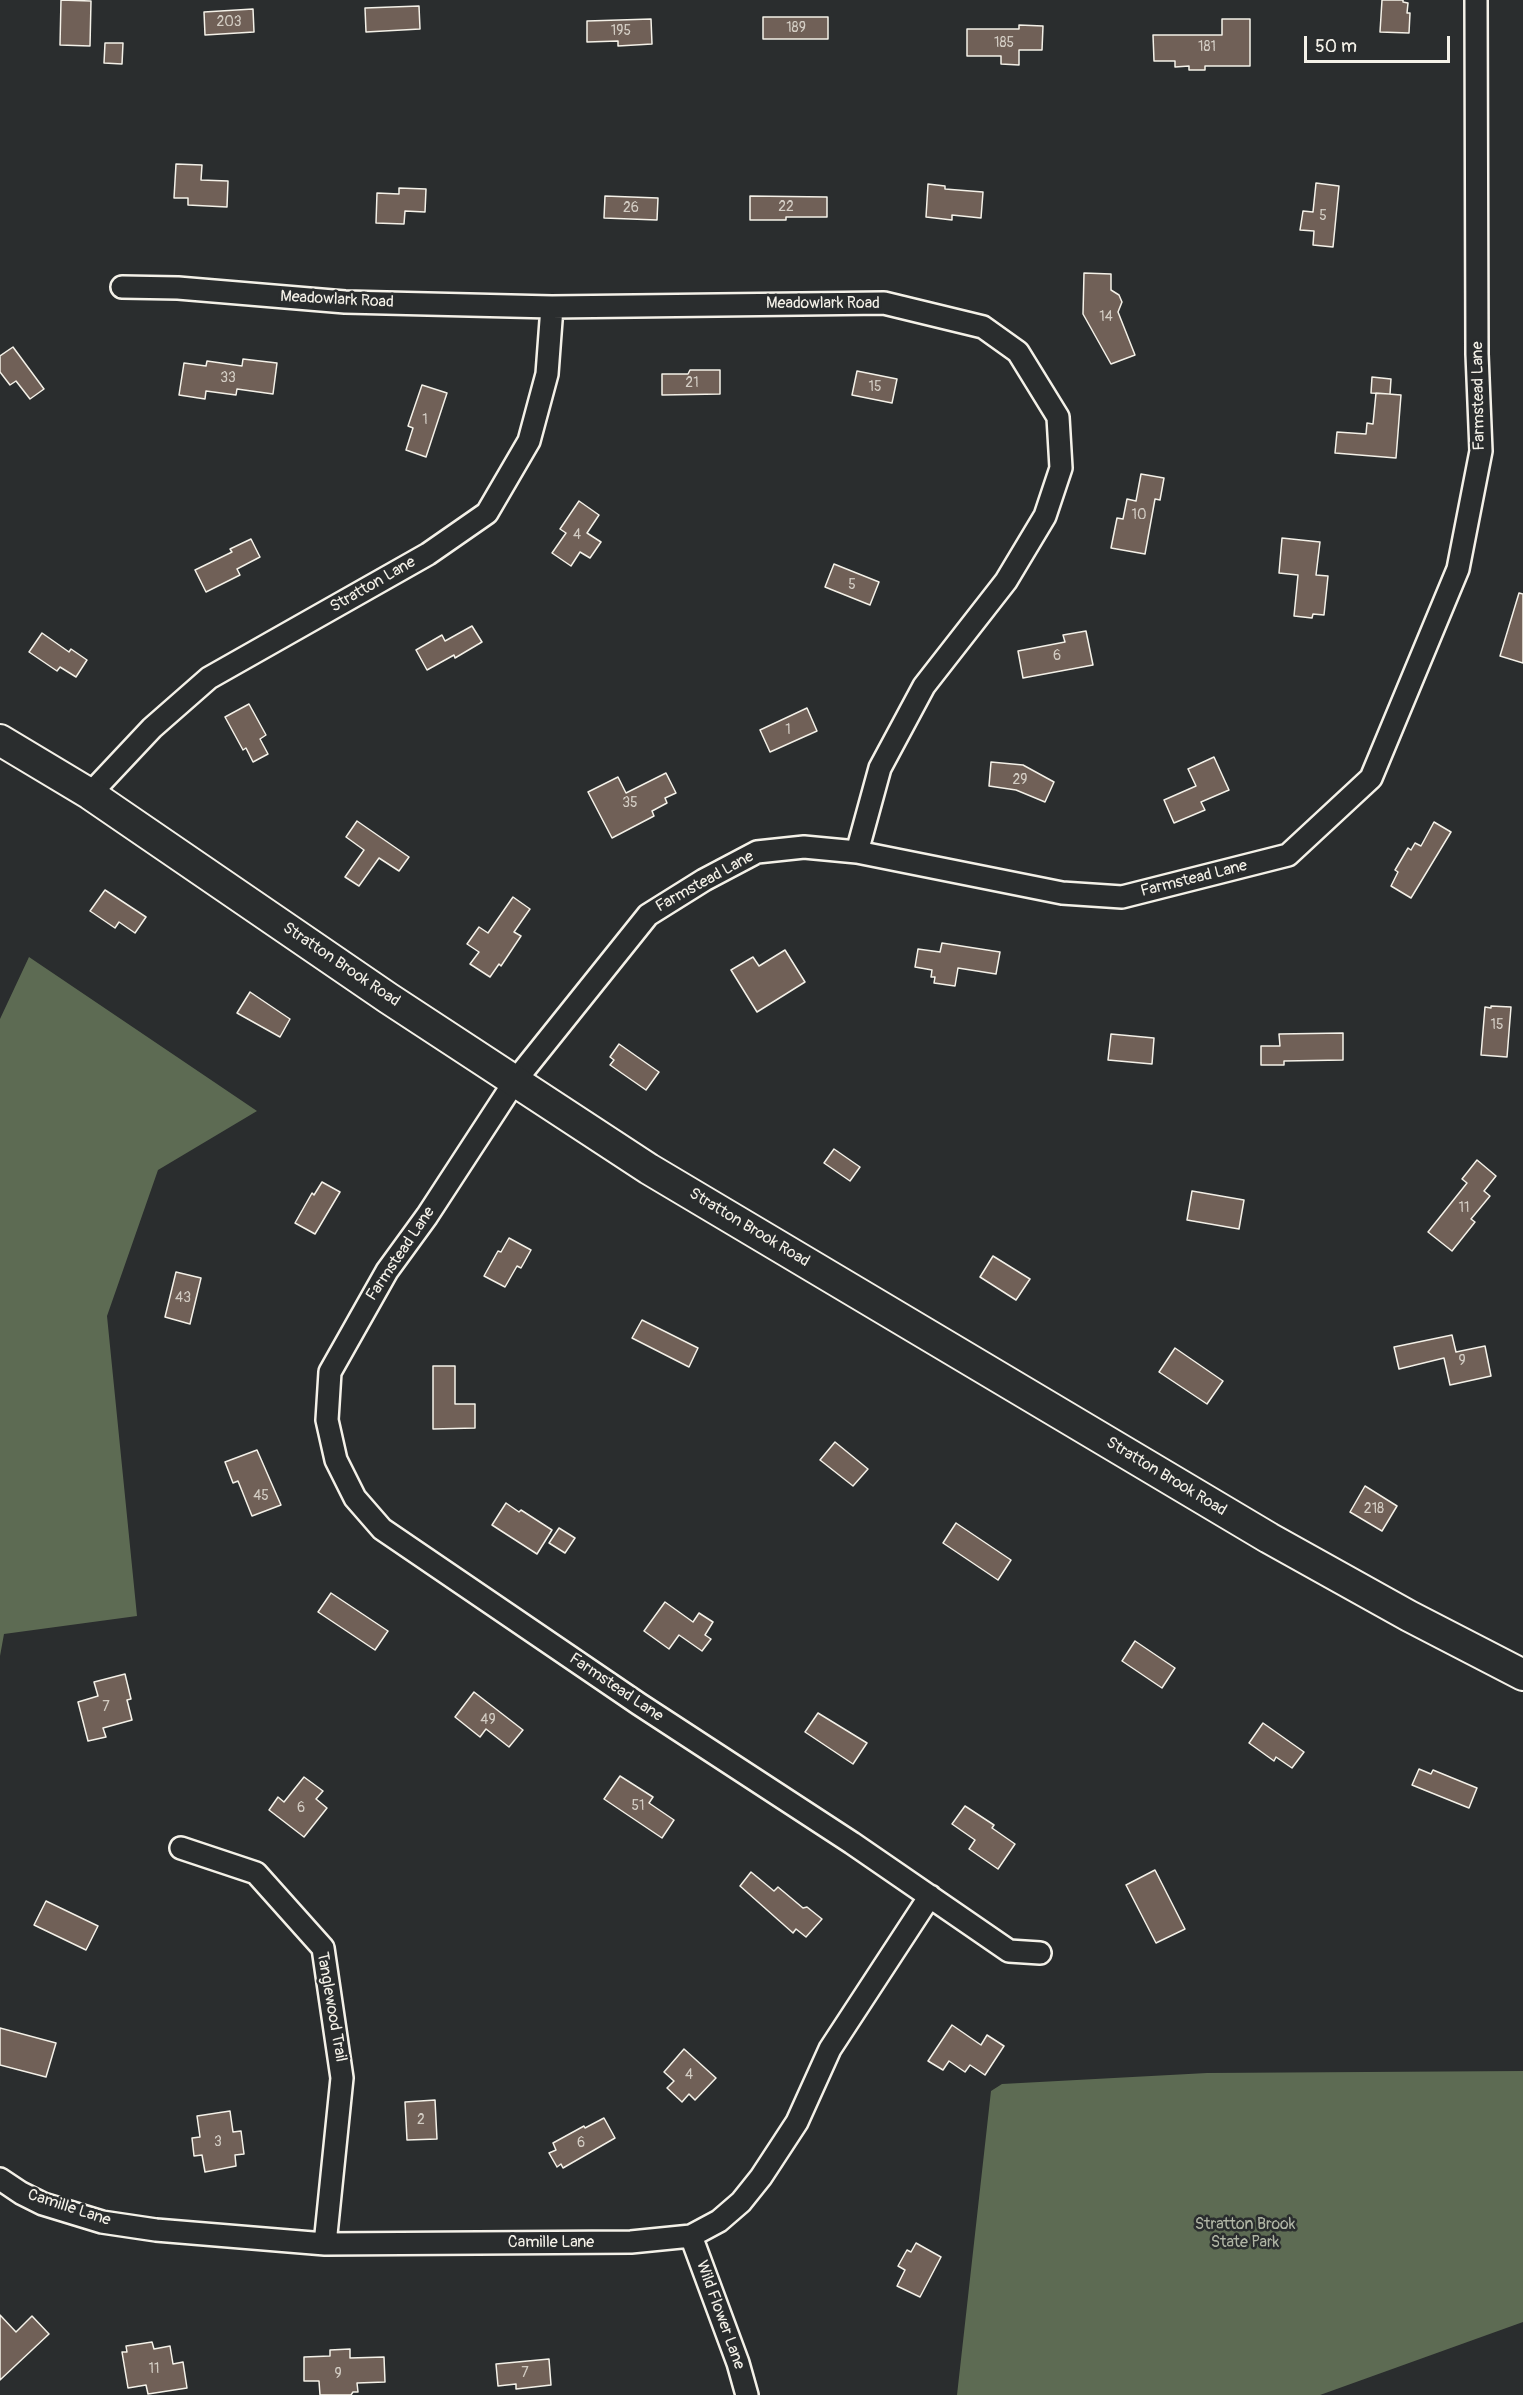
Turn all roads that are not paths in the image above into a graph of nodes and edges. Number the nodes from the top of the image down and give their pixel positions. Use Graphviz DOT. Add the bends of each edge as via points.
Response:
graph roads {
  1 [pos="1476,0"];
  2 [pos="122,287"];
  3 [pos="552,307"];
  4 [pos="0,740"];
  5 [pos="90,794"];
  6 [pos="857,852"];
  7 [pos="515,1081"];
  8 [pos="1523,1676"];
  9 [pos="181,1848"];
  10 [pos="930,1896"];
  11 [pos="1040,1953"];
  12 [pos="0,2179"];
  13 [pos="691,2236"];
  14 [pos="325,2244"];
  15 [pos="747,2395"];
  1 -- 6 [label="street, Farmstead Lane" via="1481,452 1458,569 1371,778 1288,855 1122,897 1062,893"];
  2 -- 3 [label="street, Meadowlark Road" via="345,302"];
  3 -- 5 [label="street, Stratton Lane" via="547,374 530,441 487,513 428,554 209,678 152,728"];
  3 -- 6 [label="street, Meadowlark Road" via="884,303 983,327 1018,352 1058,417 1061,468 1045,516 1006,581 924,686 880,768"];
  4 -- 5 [label="street, Stratton Brook Road"];
  5 -- 7 [label="street, Stratton Brook Road"];
  6 -- 7 [label="street, Farmstead Lane" via="804,847 757,852 648,915"];
  7 -- 8 [label="street, Stratton Brook Road" via="649,1169 1259,1532"];
  7 -- 10 [label="street, Farmstead Lane" via="387,1271 330,1372 327,1420 336,1460 355,1498 382,1528"];
  9 -- 14 [label="street, Tanglewood Trail" via="256,1873 323,1948 342,2078"];
  10 -- 11 [label="street, Farmstead Lane" via="1009,1951"];
  10 -- 13 [label="street, Camille Lane" via="830,2049 797,2122 761,2177 720,2221"];
  12 -- 14 [label="street, Camille Lane" via="43,2204 102,2222"];
  13 -- 14 [label="street, Camille Lane" via="631,2242"];
  13 -- 15 [label="street, Wild Flower Lane"];
}
